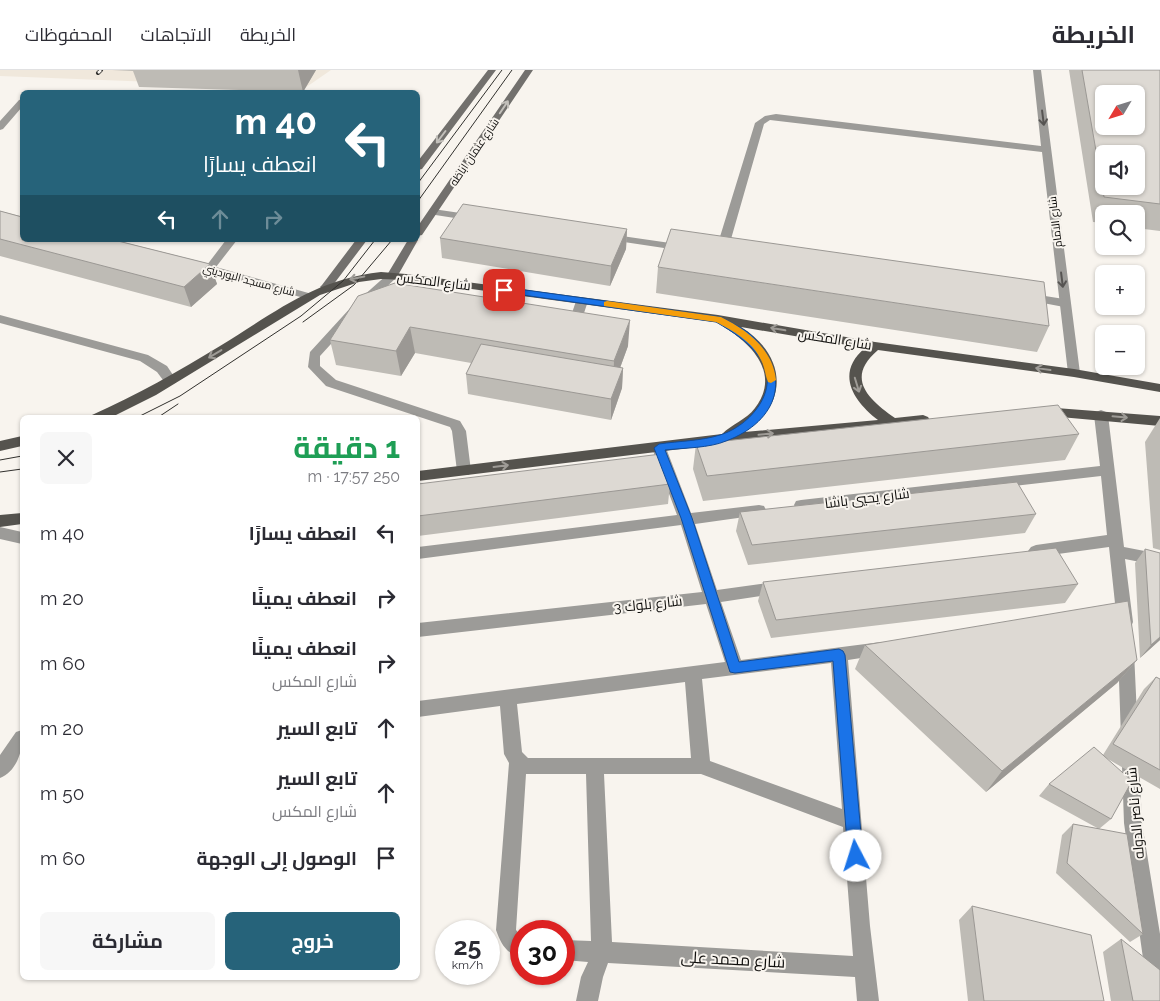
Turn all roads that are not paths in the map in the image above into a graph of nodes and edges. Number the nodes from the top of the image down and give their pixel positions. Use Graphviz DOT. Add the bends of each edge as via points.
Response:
graph roads {
  1 [pos="492,70"];
  2 [pos="529,70"];
  3 [pos="1037,70"];
  4 [pos="20,104"];
  5 [pos="0,127"];
  6 [pos="1047,150"];
  7 [pos="420,164"];
  8 [pos="433,212"];
  9 [pos="481,219"];
  10 [pos="420,231"];
  11 [pos="596,235"];
  12 [pos="230,242"];
  13 [pos="360,242"];
  14 [pos="412,242"];
  15 [pos="692,249"];
  16 [pos="721,253"];
  17 [pos="182,262"];
  18 [pos="209,269"];
  19 [pos="393,275"];
  20 [pos="326,287"];
  21 [pos="308,296"];
  22 [pos="1015,296"];
  23 [pos="582,301"];
  24 [pos="1064,303"];
  25 [pos="0,319"];
  26 [pos="718,319"];
  27 [pos="569,340"];
  28 [pos="875,346"];
  29 [pos="1074,373"];
  30 [pos="171,381"];
  31 [pos="1160,388"];
  32 [pos="1031,412"];
  33 [pos="103,415"];
  34 [pos="1100,415"];
  35 [pos="937,419"];
  36 [pos="1160,421"];
  37 [pos="891,422"];
  38 [pos="722,439"];
  39 [pos="20,441"];
  40 [pos="0,446"];
  41 [pos="659,448"];
  42 [pos="1108,470"];
  43 [pos="464,471"];
  44 [pos="420,476"];
  45 [pos="686,518"];
  46 [pos="20,519"];
  47 [pos="0,521"];
  48 [pos="0,533"];
  49 [pos="20,538"];
  50 [pos="1117,545"];
  51 [pos="420,553"];
  52 [pos="1018,554"];
  53 [pos="1160,560"];
  54 [pos="800,584"];
  55 [pos="711,597"];
  56 [pos="1125,613"];
  57 [pos="1105,616"];
  58 [pos="420,630"];
  59 [pos="898,646"];
  60 [pos="839,655"];
  61 [pos="735,668"];
  62 [pos="694,674"];
  63 [pos="508,698"];
  64 [pos="420,709"];
  65 [pos="20,741"];
  66 [pos="518,762"];
  67 [pos="594,766"];
  68 [pos="701,766"];
  69 [pos="0,770"];
  70 [pos="853,822"];
  71 [pos="510,940"];
  72 [pos="575,951"];
  73 [pos="602,952"];
  74 [pos="864,967"];
  75 [pos="587,1001"];
  76 [pos="868,1001"];
  77 [pos="1160,1001"];
  1 -- 7 [label="street, one-way"];
  8 -- 2 [label="street, شارع عثمان اباظه, one-way"];
  3 -- 6 [label="street, شارع الامام, one-way"];
  4 -- 5 [label="street"];
  6 -- 16 [label="street" via="768,118 760,123"];
  6 -- 24 [label="street, شارع الامام, one-way"];
  8 -- 9 [label="street"];
  8 -- 10 [label="street, شارع عثمان اباظه"];
  11 -- 15 [label="street"];
  12 -- 18 [label="street"];
  13 -- 20 [label="street"];
  14 -- 19 [label="street"];
  17 -- 18 [label="street, شارع مسجد البورديني"];
  18 -- 21 [label="street, شارع مسجد البورديني"];
  19 -- 20 [label="main road, شارع المكس, one-way" via="361,277"];
  19 -- 23 [label="main road, شارع المكس"];
  19 -- 43 [label="street" via="314,355 314,367 331,383 455,424 459,431"];
  20 -- 21 [label="main road, شارع المكس"];
  21 -- 30 [label="main road, شارع المكس, one-way"];
  22 -- 24 [label="street"];
  23 -- 26 [label="main road, شارع المكس"];
  23 -- 27 [label="street"];
  24 -- 29 [label="street, شارع الامام"];
  25 -- 30 [label="street" via="144,358 162,369"];
  28 -- 26 [label="main road, شارع المكس, one-way"];
  26 -- 38 [label="main road" via="734,327 757,347 770,370 772,383 770,396 754,420"];
  29 -- 28 [label="main road, شارع المكس, one-way"];
  28 -- 37 [label="main road, one-way" via="857,362 855,384 873,410"];
  29 -- 31 [label="main road, شارع المكس"];
  30 -- 33 [label="main road, شارع المكس"];
  32 -- 34 [label="main road"];
  34 -- 36 [label="main road, one-way"];
  34 -- 42 [label="street, شارع ناصر الدوله"];
  35 -- 37 [label="main road"];
  38 -- 37 [label="main road, one-way"];
  38 -- 41 [label="main road"];
  39 -- 40 [label="main road"];
  43 -- 41 [label="main road, one-way"];
  41 -- 45 [label="street"];
  42 -- 45 [label="street, شارع يحيي باشا"];
  42 -- 50 [label="street, شارع ناصر الدوله"];
  43 -- 44 [label="main road"];
  45 -- 51 [label="street, شارع يحيي باشا"];
  45 -- 55 [label="street"];
  46 -- 47 [label="main road"];
  48 -- 49 [label="street"];
  50 -- 52 [label="street"];
  50 -- 53 [label="street"];
  50 -- 56 [label="street, شارع ناصر الدوله"];
  54 -- 55 [label="street, شارع بلوك 3"];
  55 -- 58 [label="street, شارع بلوك 3"];
  55 -- 61 [label="street"];
  56 -- 57 [label="street"];
  56 -- 77 [label="street, شارع ناصر الدوله" via="1137,718 1133,824"];
  59 -- 60 [label="street"];
  60 -- 61 [label="street"];
  60 -- 70 [label="street"];
  61 -- 62 [label="street"];
  62 -- 63 [label="street"];
  62 -- 68 [label="street"];
  63 -- 64 [label="street"];
  63 -- 66 [label="street" via="512,754"];
  65 -- 69 [label="street"];
  66 -- 67 [label="street" via="527,766"];
  66 -- 71 [label="street" via="506,930"];
  67 -- 68 [label="street"];
  67 -- 73 [label="street"];
  68 -- 70 [label="street"];
  70 -- 74 [label="street"];
  72 -- 73 [label="street, شارع محمد على"];
  73 -- 74 [label="street, شارع محمد على"];
  73 -- 75 [label="street"];
  74 -- 76 [label="street"];
}
